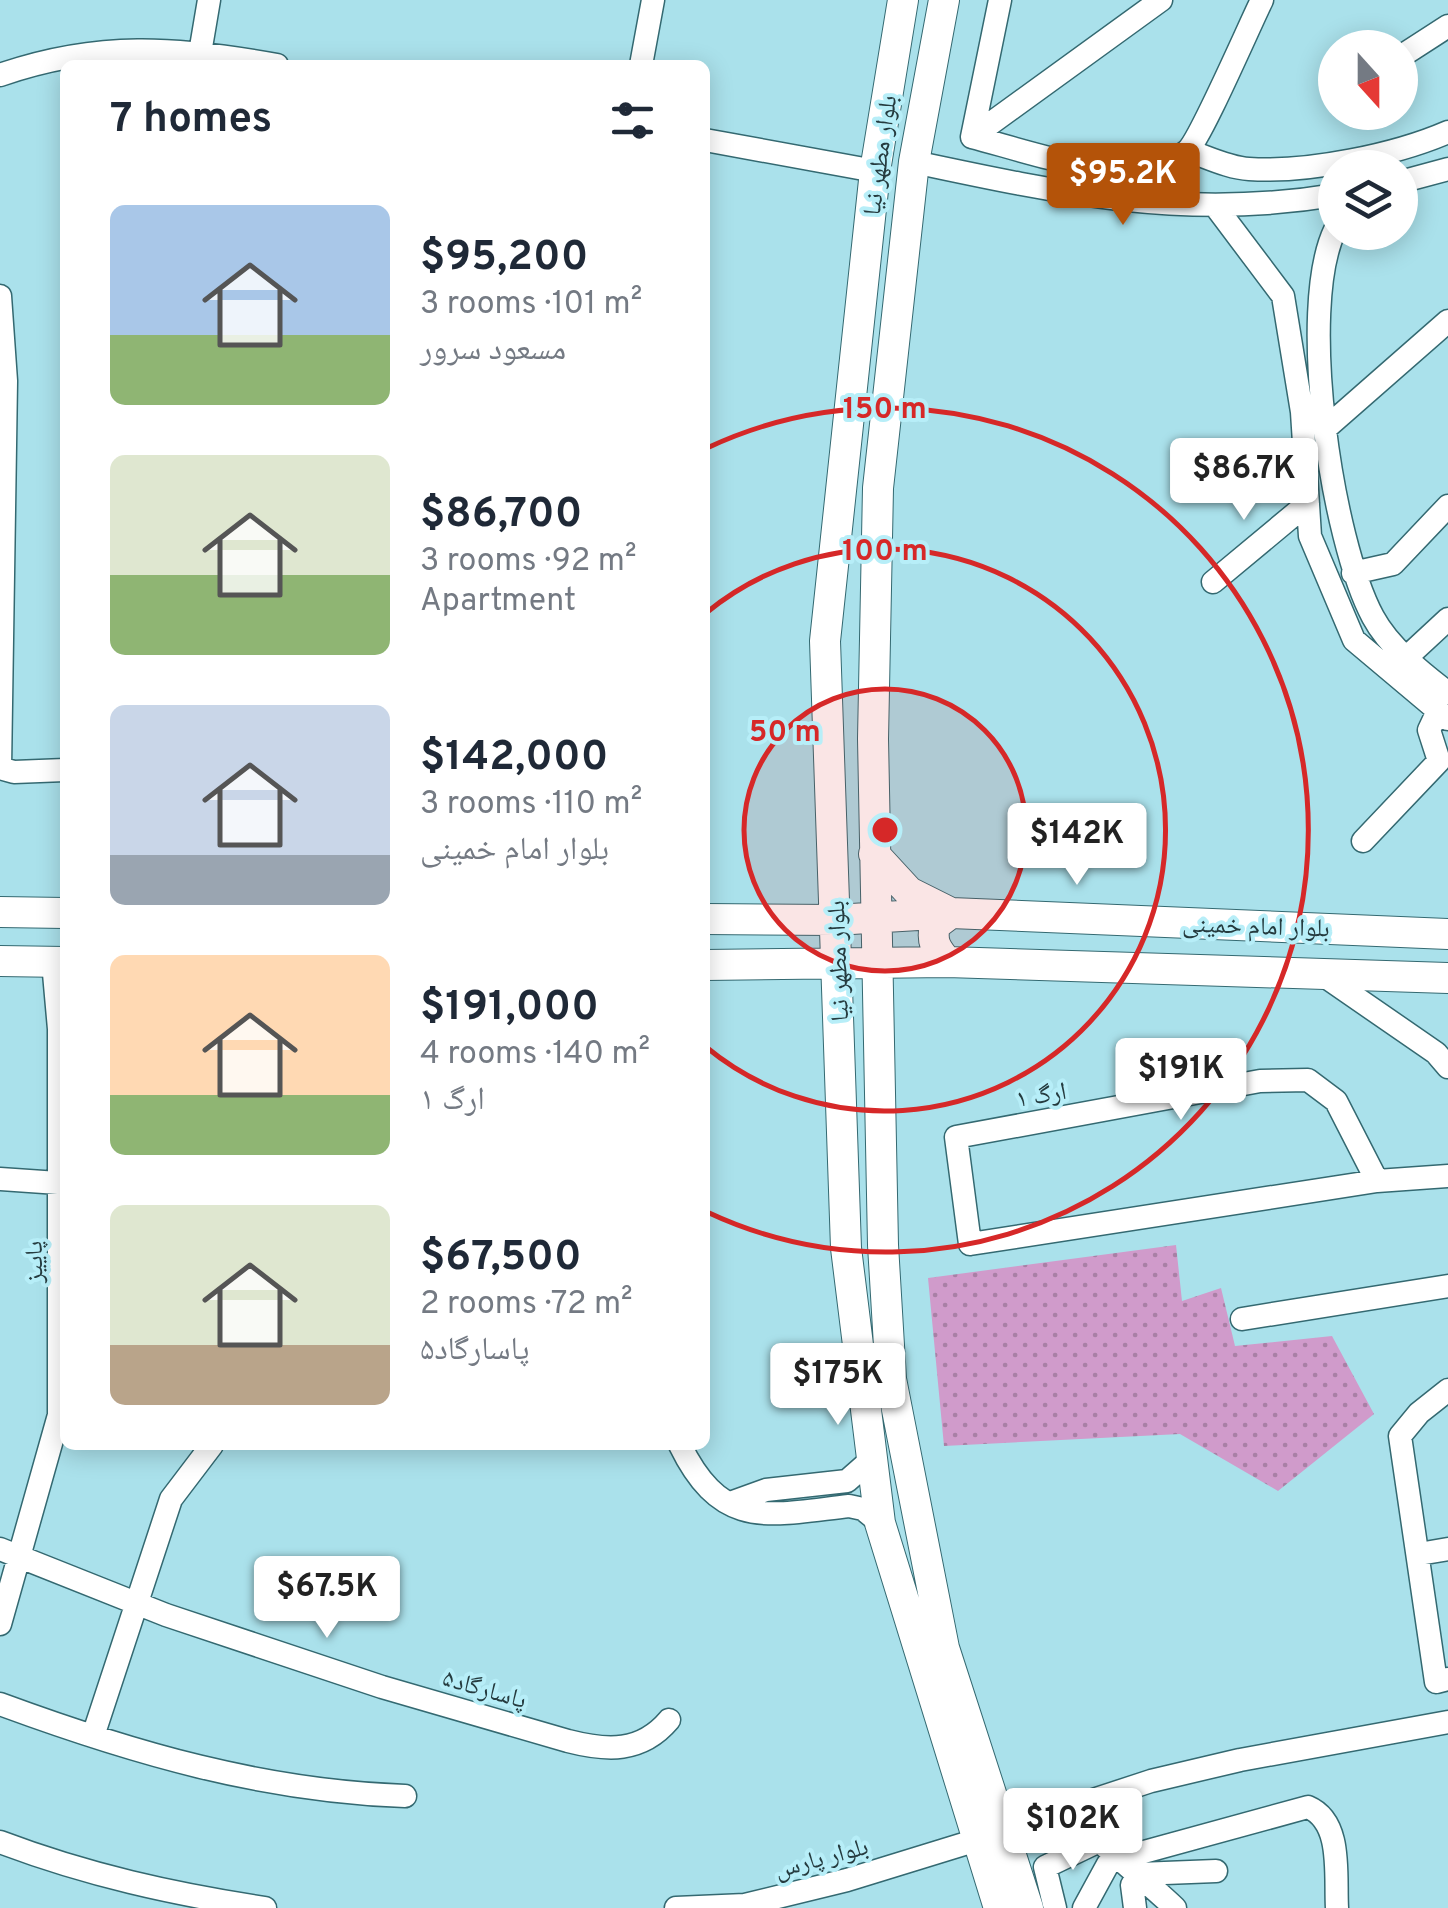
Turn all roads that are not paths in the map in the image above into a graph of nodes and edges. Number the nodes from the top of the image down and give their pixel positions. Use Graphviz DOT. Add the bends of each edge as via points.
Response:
graph roads {
  1 [pos="209,0"];
  2 [pos="654,0"];
  3 [pos="903,0"];
  4 [pos="944,0"];
  5 [pos="1000,0"];
  6 [pos="1161,0"];
  7 [pos="1262,0"];
  8 [pos="1448,26"];
  9 [pos="1418,45"];
  10 [pos="199,58"];
  11 [pos="60,60"];
  12 [pos="61,60"];
  13 [pos="642,60"];
  14 [pos="0,75"];
  15 [pos="1448,132"];
  16 [pos="972,136"];
  17 [pos="710,141"];
  18 [pos="1189,151"];
  19 [pos="914,162"];
  20 [pos="1448,169"];
  21 [pos="875,171"];
  22 [pos="1418,177"];
  23 [pos="1318,198"];
  24 [pos="1216,207"];
  25 [pos="1329,250"];
  26 [pos="1318,289"];
  27 [pos="0,296"];
  28 [pos="1283,296"];
  29 [pos="1448,321"];
  30 [pos="1326,428"];
  31 [pos="1308,504"];
  32 [pos="1448,506"];
  33 [pos="1353,574"];
  34 [pos="1214,582"];
  35 [pos="1448,619"];
  36 [pos="1407,657"];
  37 [pos="1445,708"];
  38 [pos="60,770"];
  39 [pos="1362,841"];
  40 [pos="874,854"];
  41 [pos="0,912"];
  42 [pos="60,913"];
  43 [pos="951,914"];
  44 [pos="874,918"];
  45 [pos="710,919"];
  46 [pos="774,920"];
  47 [pos="835,920"];
  48 [pos="1448,934"];
  49 [pos="0,961"];
  50 [pos="59,962"];
  51 [pos="946,962"];
  52 [pos="710,965"];
  53 [pos="773,965"];
  54 [pos="878,965"];
  55 [pos="838,966"];
  56 [pos="1323,975"];
  57 [pos="1448,978"];
  58 [pos="1444,1055"];
  59 [pos="1448,1176"];
  60 [pos="0,1179"];
  61 [pos="1376,1182"];
  62 [pos="58,1183"];
  63 [pos="1448,1286"];
  64 [pos="1242,1319"];
  65 [pos="1448,1390"];
  66 [pos="208,1450"];
  67 [pos="683,1450"];
  68 [pos="873,1474"];
  69 [pos="908,1480"];
  70 [pos="730,1503"];
  71 [pos="880,1523"];
  72 [pos="1448,1549"];
  73 [pos="10,1552"];
  74 [pos="1419,1554"];
  75 [pos="134,1602"];
  76 [pos="0,1624"];
  77 [pos="1448,1679"];
  78 [pos="0,1704"];
  79 [pos="668,1720"];
  80 [pos="1448,1722"];
  81 [pos="92,1736"];
  82 [pos="405,1796"];
  83 [pos="1066,1809"];
  84 [pos="990,1835"];
  85 [pos="0,1842"];
  86 [pos="1097,1842"];
  87 [pos="1216,1871"];
  88 [pos="1127,1878"];
  89 [pos="265,1908"];
  90 [pos="676,1908"];
  91 [pos="999,1908"];
  92 [pos="1028,1908"];
  93 [pos="1055,1908"];
  94 [pos="1084,1908"];
  95 [pos="1158,1908"];
  96 [pos="1175,1908"];
  97 [pos="1337,1908"];
  1 -- 10 [label="street"];
  2 -- 13 [label="street"];
  3 -- 21 [label="main road, بلوار مطهر نیا"];
  4 -- 19 [label="main road, بلوار مطهر نیا"];
  5 -- 16 [label="street"];
  6 -- 16 [label="street"];
  7 -- 18 [label="street"];
  8 -- 9 [label="street"];
  10 -- 12 [label="street" via="106,49"];
  11 -- 14 [label="street"];
  15 -- 18 [label="street" via="1385,152 1292,168 1246,169"];
  16 -- 18 [label="street" via="1099,168 1151,168"];
  17 -- 21 [label="street"];
  19 -- 24 [label="street" via="1059,193"];
  19 -- 40 [label="main road, بلوار مطهر نیا" via="878,488"];
  20 -- 22 [label="street"];
  21 -- 47 [label="main road, بلوار مطهر نیا" via="825,641"];
  23 -- 24 [label="street"];
  24 -- 28 [label="street"];
  25 -- 26 [label="street"];
  26 -- 28 [label="street" via="1296,287"];
  26 -- 30 [label="street"];
  27 -- 38 [label="street" via="6,381 0,768"];
  28 -- 31 [label="street" via="1302,412"];
  29 -- 30 [label="street"];
  30 -- 33 [label="street"];
  31 -- 34 [label="street"];
  31 -- 37 [label="street" via="1310,536 1354,640"];
  32 -- 33 [label="street" via="1393,564"];
  33 -- 36 [label="street" via="1375,622"];
  35 -- 36 [label="street"];
  36 -- 37 [label="street"];
  37 -- 39 [label="street" via="1429,730 1439,761"];
  40 -- 43 [label="main road" via="909,892"];
  40 -- 44 [label="main road, بلوار مطهر نیا"];
  41 -- 42 [label="main road"];
  43 -- 44 [label="main road, بلوار امام خمینی"];
  43 -- 48 [label="main road, بلوار امام خمینی"];
  43 -- 51 [label="main road" via="933,936"];
  44 -- 47 [label="main road, بلوار امام خمینی"];
  44 -- 54 [label="main road, بلوار مطهر نیا"];
  45 -- 46 [label="main road, بلوار امام خمینی"];
  46 -- 47 [label="main road, بلوار امام خمینی"];
  46 -- 53 [label="main road" via="786,942"];
  47 -- 55 [label="main road, بلوار مطهر نیا"];
  49 -- 50 [label="main road"];
  50 -- 62 [label="street, پاییز"];
  51 -- 54 [label="main road, بلوار امام خمینی"];
  51 -- 56 [label="main road, بلوار امام خمینی"];
  52 -- 53 [label="main road, بلوار امام خمینی"];
  53 -- 55 [label="main road, بلوار امام خمینی"];
  54 -- 55 [label="main road, بلوار امام خمینی"];
  54 -- 69 [label="main road, بلوار مطهر نیا" via="883,1245 891,1379"];
  55 -- 68 [label="main road, بلوار مطهر نیا" via="846,1248"];
  56 -- 57 [label="main road, بلوار امام خمینی"];
  56 -- 58 [label="street"];
  59 -- 61 [label="street"];
  60 -- 62 [label="street"];
  61 -- 61 [label="street, ارگ ۱" via="1336,1100 1308,1080 1260,1081 956,1137 970,1244"];
  62 -- 73 [label="street, پاییز" via="60,1415"];
  63 -- 64 [label="street"];
  65 -- 74 [label="street" via="1400,1436"];
  66 -- 75 [label="street" via="170,1499"];
  67 -- 70 [label="street" via="710,1492"];
  68 -- 69 [label="main road"];
  68 -- 70 [label="street" via="766,1490"];
  68 -- 71 [label="main road, بلوار مطهر نیا"];
  69 -- 84 [label="main road, بلوار مطهر نیا"];
  70 -- 71 [label="street" via="757,1516 849,1506"];
  71 -- 84 [label="main road, بلوار مطهر نیا"];
  72 -- 74 [label="street"];
  73 -- 75 [label="street, پاسارگاد۵"];
  73 -- 76 [label="street, پاییز"];
  74 -- 77 [label="street" via="1436,1682"];
  75 -- 79 [label="street, پاسارگاد۵" via="382,1686 597,1748 627,1748 654,1737"];
  75 -- 81 [label="street"];
  78 -- 81 [label="street"];
  80 -- 83 [label="street, بلوار پارس" via="1240,1760"];
  81 -- 82 [label="street" via="216,1774 337,1794"];
  83 -- 84 [label="street, بلوار پارس"];
  83 -- 86 [label="street"];
  84 -- 90 [label="street, بلوار پارس" via="745,1904"];
  84 -- 91 [label="main road, بلوار مطهر نیا"];
  84 -- 92 [label="main road, بلوار مطهر نیا"];
  85 -- 89 [label="street" via="160,1892"];
  86 -- 88 [label="street"];
  86 -- 93 [label="street" via="1046,1867"];
  87 -- 88 [label="street"];
  88 -- 94 [label="street"];
  88 -- 95 [label="street"];
  88 -- 96 [label="street"];
  88 -- 97 [label="street" via="1308,1807 1332,1830"];
}
